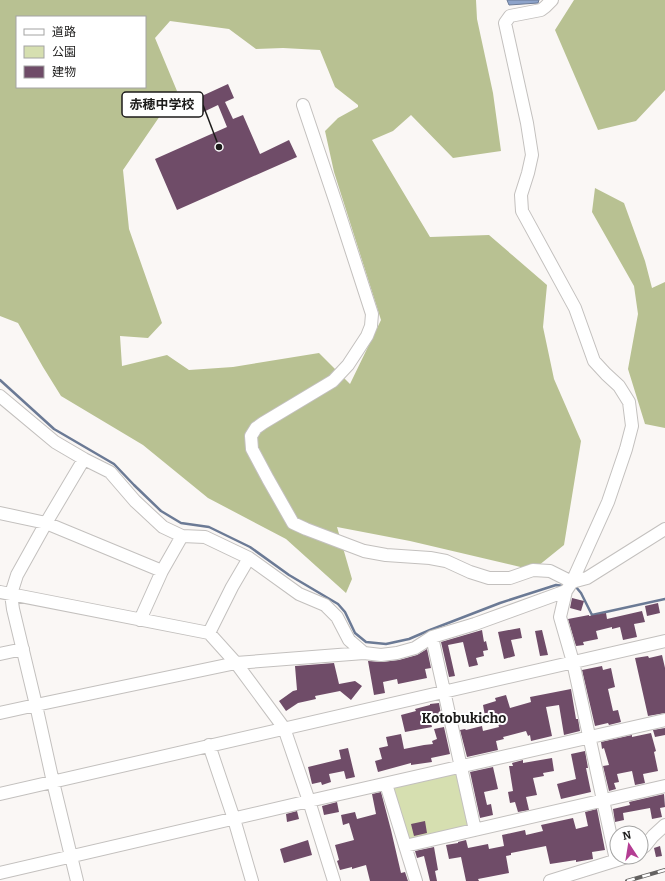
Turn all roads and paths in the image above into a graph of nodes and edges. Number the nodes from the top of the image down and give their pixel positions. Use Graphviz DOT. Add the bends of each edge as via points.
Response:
graph roads {
  1 [pos="552,0"];
  2 [pos="303,105"];
  3 [pos="0,396"];
  4 [pos="84,459"];
  5 [pos="0,514"];
  6 [pos="46,523"];
  7 [pos="665,529"];
  8 [pos="182,536"];
  9 [pos="248,558"];
  10 [pos="162,571"];
  11 [pos="569,586"];
  12 [pos="6,593"];
  13 [pos="140,620"];
  14 [pos="209,633"];
  15 [pos="432,637"];
  16 [pos="665,640"];
  17 [pos="23,649"];
  18 [pos="364,653"];
  19 [pos="0,654"];
  20 [pos="572,662"];
  21 [pos="236,663"];
  22 [pos="444,691"];
  23 [pos="36,705"];
  24 [pos="0,713"];
  25 [pos="665,720"];
  26 [pos="284,728"];
  27 [pos="590,737"];
  28 [pos="209,745"];
  29 [pos="461,767"];
  30 [pos="53,782"];
  31 [pos="386,784"];
  32 [pos="665,786"];
  33 [pos="0,794"];
  34 [pos="603,800"];
  35 [pos="309,801"];
  36 [pos="234,819"];
  37 [pos="611,825"];
  38 [pos="665,825"];
  39 [pos="475,830"];
  40 [pos="649,840"];
  41 [pos="405,846"];
  42 [pos="71,856"];
  43 [pos="609,863"];
  44 [pos="0,873"];
  45 [pos="77,881"];
  46 [pos="252,881"];
  47 [pos="334,881"];
  48 [pos="416,881"];
  49 [pos="550,881"];
  1 -- 11 [label="street" via="541,10 510,16 505,23 532,155 521,195 522,211 575,308 594,361 620,386 629,402 632,426 608,502"];
  2 -- 11 [label="street" via="372,314 371,326 348,365 333,381 256,428 251,436 252,449 268,479 293,523 364,551 386,556 446,561 489,578 510,578 533,570 550,571"];
  3 -- 4 [label="street" via="55,442"];
  4 -- 6 [label="street"];
  4 -- 8 [label="street" via="110,472 135,501 163,527"];
  5 -- 6 [label="street"];
  6 -- 10 [label="street"];
  6 -- 12 [label="street"];
  7 -- 11 [label="street" via="587,578"];
  8 -- 9 [label="street" via="205,537"];
  8 -- 10 [label="street"];
  9 -- 14 [label="street"];
  9 -- 18 [label="street" via="299,594 325,605 337,617 349,640"];
  10 -- 13 [label="street"];
  11 -- 15 [label="street" via="474,624"];
  11 -- 20 [label="street" via="560,617"];
  12 -- 13 [label="street"];
  12 -- 17 [label="street" via="13,609"];
  13 -- 14 [label="street"];
  14 -- 21 [label="street"];
  15 -- 18 [label="street" via="415,648 398,653"];
  15 -- 22 [label="street"];
  16 -- 20 [label="street"];
  17 -- 19 [label="street"];
  17 -- 23 [label="street"];
  18 -- 21 [label="street"];
  20 -- 22 [label="street"];
  20 -- 27 [label="street"];
  21 -- 23 [label="street"];
  21 -- 26 [label="street"];
  22 -- 26 [label="street"];
  22 -- 29 [label="street"];
  23 -- 24 [label="street"];
  23 -- 30 [label="street"];
  25 -- 27 [label="street"];
  26 -- 28 [label="street"];
  26 -- 35 [label="street"];
  27 -- 29 [label="street"];
  27 -- 34 [label="street"];
  28 -- 30 [label="street"];
  28 -- 36 [label="street"];
  29 -- 31 [label="street"];
  29 -- 39 [label="street"];
  30 -- 33 [label="street"];
  30 -- 42 [label="street"];
  31 -- 35 [label="street"];
  31 -- 41 [label="street"];
  32 -- 34 [label="street"];
  34 -- 37 [label="street"];
  34 -- 39 [label="street"];
  35 -- 36 [label="street"];
  35 -- 47 [label="street"];
  36 -- 42 [label="street"];
  36 -- 46 [label="street"];
  38 -- 40 [label="street"];
  39 -- 41 [label="street"];
  41 -- 48 [label="street"];
  42 -- 44 [label="street"];
  42 -- 45 [label="street"];
  43 -- 49 [label="street"];
}
